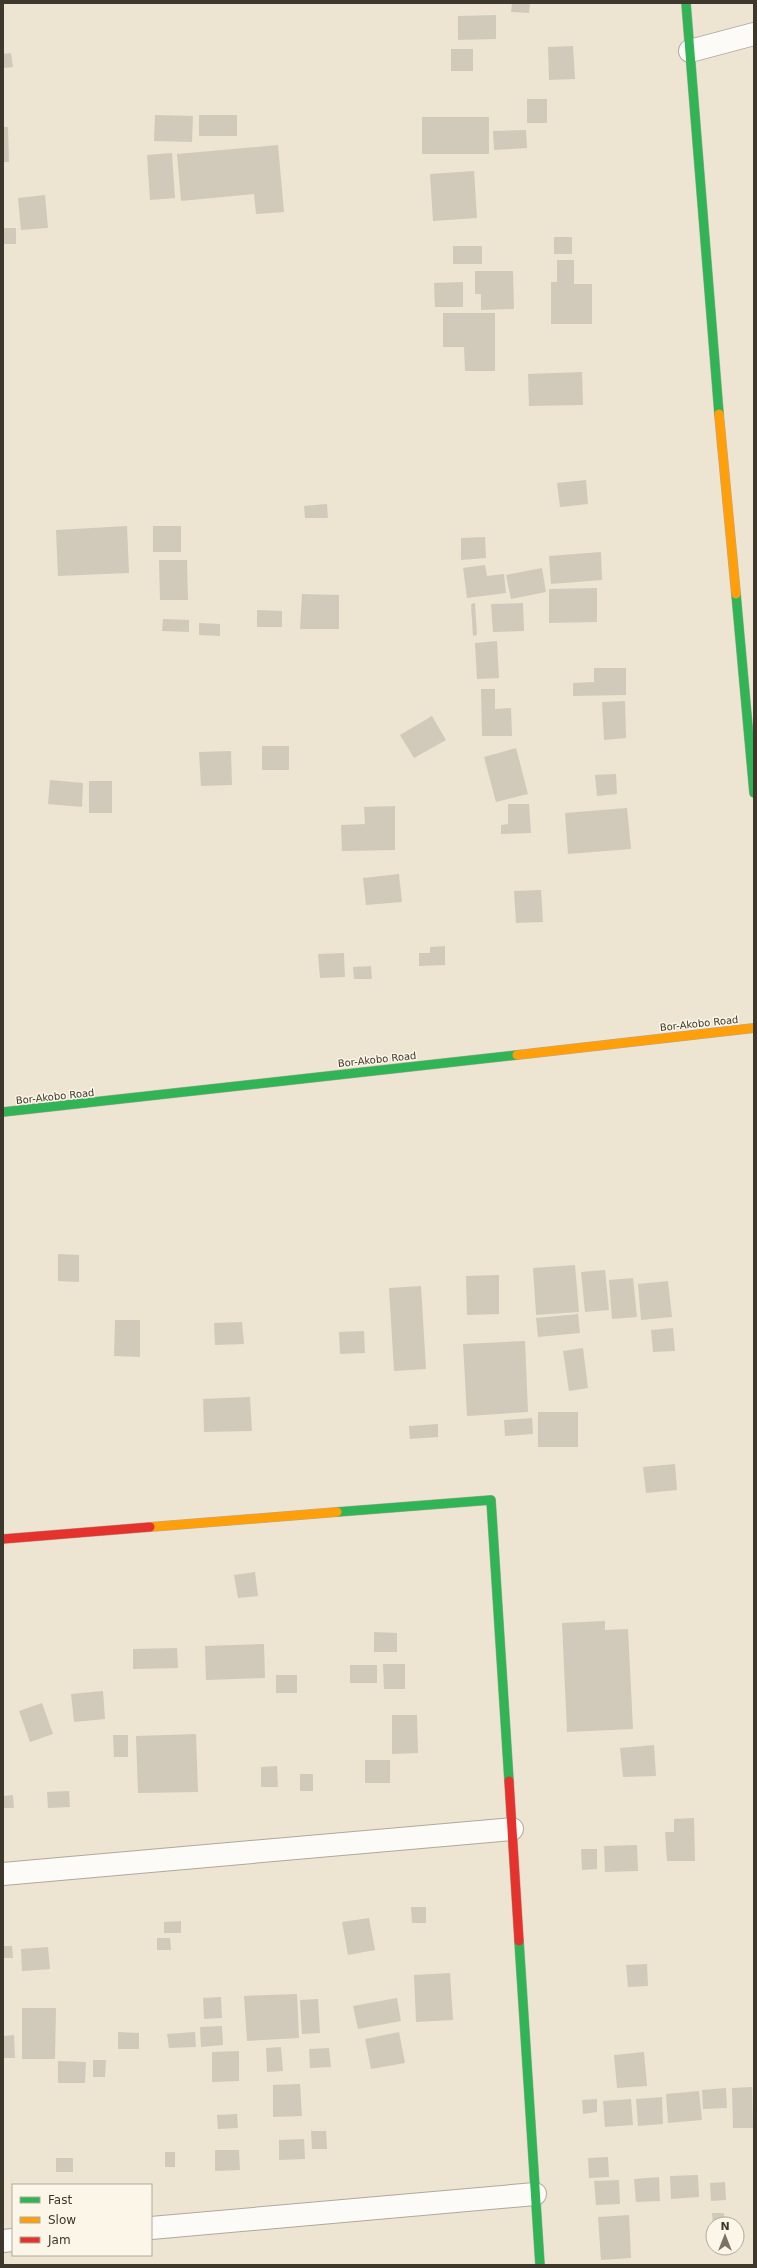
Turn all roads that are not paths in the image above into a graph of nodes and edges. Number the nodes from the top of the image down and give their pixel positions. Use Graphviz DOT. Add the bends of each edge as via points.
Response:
graph roads {
  1 [pos="686,3"];
  2 [pos="754,34"];
  3 [pos="690,51"];
  4 [pos="754,793"];
  5 [pos="754,1028"];
  6 [pos="3,1112"];
  7 [pos="3,1539"];
  8 [pos="512,1829"];
  9 [pos="3,1874"];
  10 [pos="535,2194"];
  11 [pos="152,2228"];
  12 [pos="540,2265"];
  1 -- 3 [label="street"];
  2 -- 3 [label="street"];
  3 -- 4 [label="street" via="715,373"];
  5 -- 6 [label="street, Bor-Akobo Road"];
  7 -- 8 [label="street" via="491,1500"];
  8 -- 9 [label="street"];
  8 -- 10 [label="street"];
  10 -- 11 [label="street"];
  10 -- 12 [label="street"];
}
